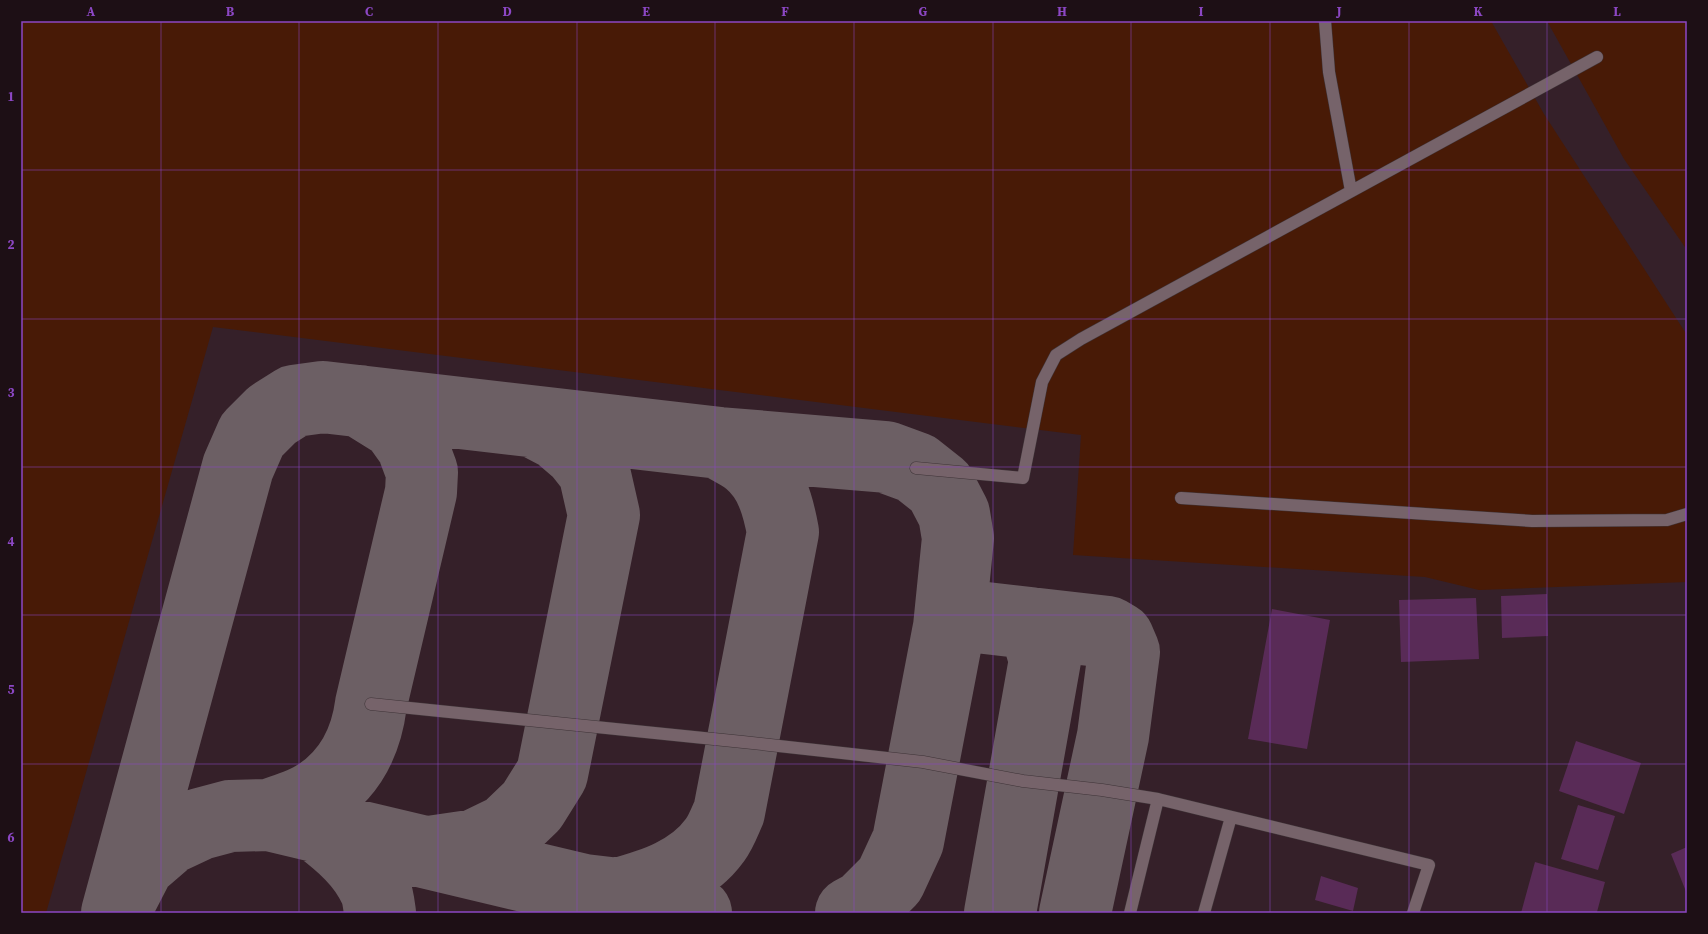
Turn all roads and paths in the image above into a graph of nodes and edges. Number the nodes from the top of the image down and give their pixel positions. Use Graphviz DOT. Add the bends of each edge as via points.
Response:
graph roads {
  1 [pos="1325,21"];
  2 [pos="1597,57"];
  3 [pos="1351,192"];
  4 [pos="916,468"];
  5 [pos="1181,498"];
  6 [pos="1687,514"];
  7 [pos="370,704"];
  8 [pos="1158,799"];
  9 [pos="1231,817"];
  10 [pos="1130,913"];
  11 [pos="1204,913"];
  12 [pos="1413,913"];
  1 -- 3 [label="lane" via="1328,72"];
  2 -- 3 [label="lane"];
  3 -- 4 [label="lane" via="1056,355 1042,382 1023,478"];
  5 -- 6 [label="lane" via="1532,521 1667,520"];
  7 -- 8 [label="lane" via="923,762 1023,781"];
  8 -- 9 [label="lane"];
  8 -- 10 [label="lane"];
  9 -- 11 [label="lane"];
  9 -- 12 [label="lane" via="1429,865"];
}
